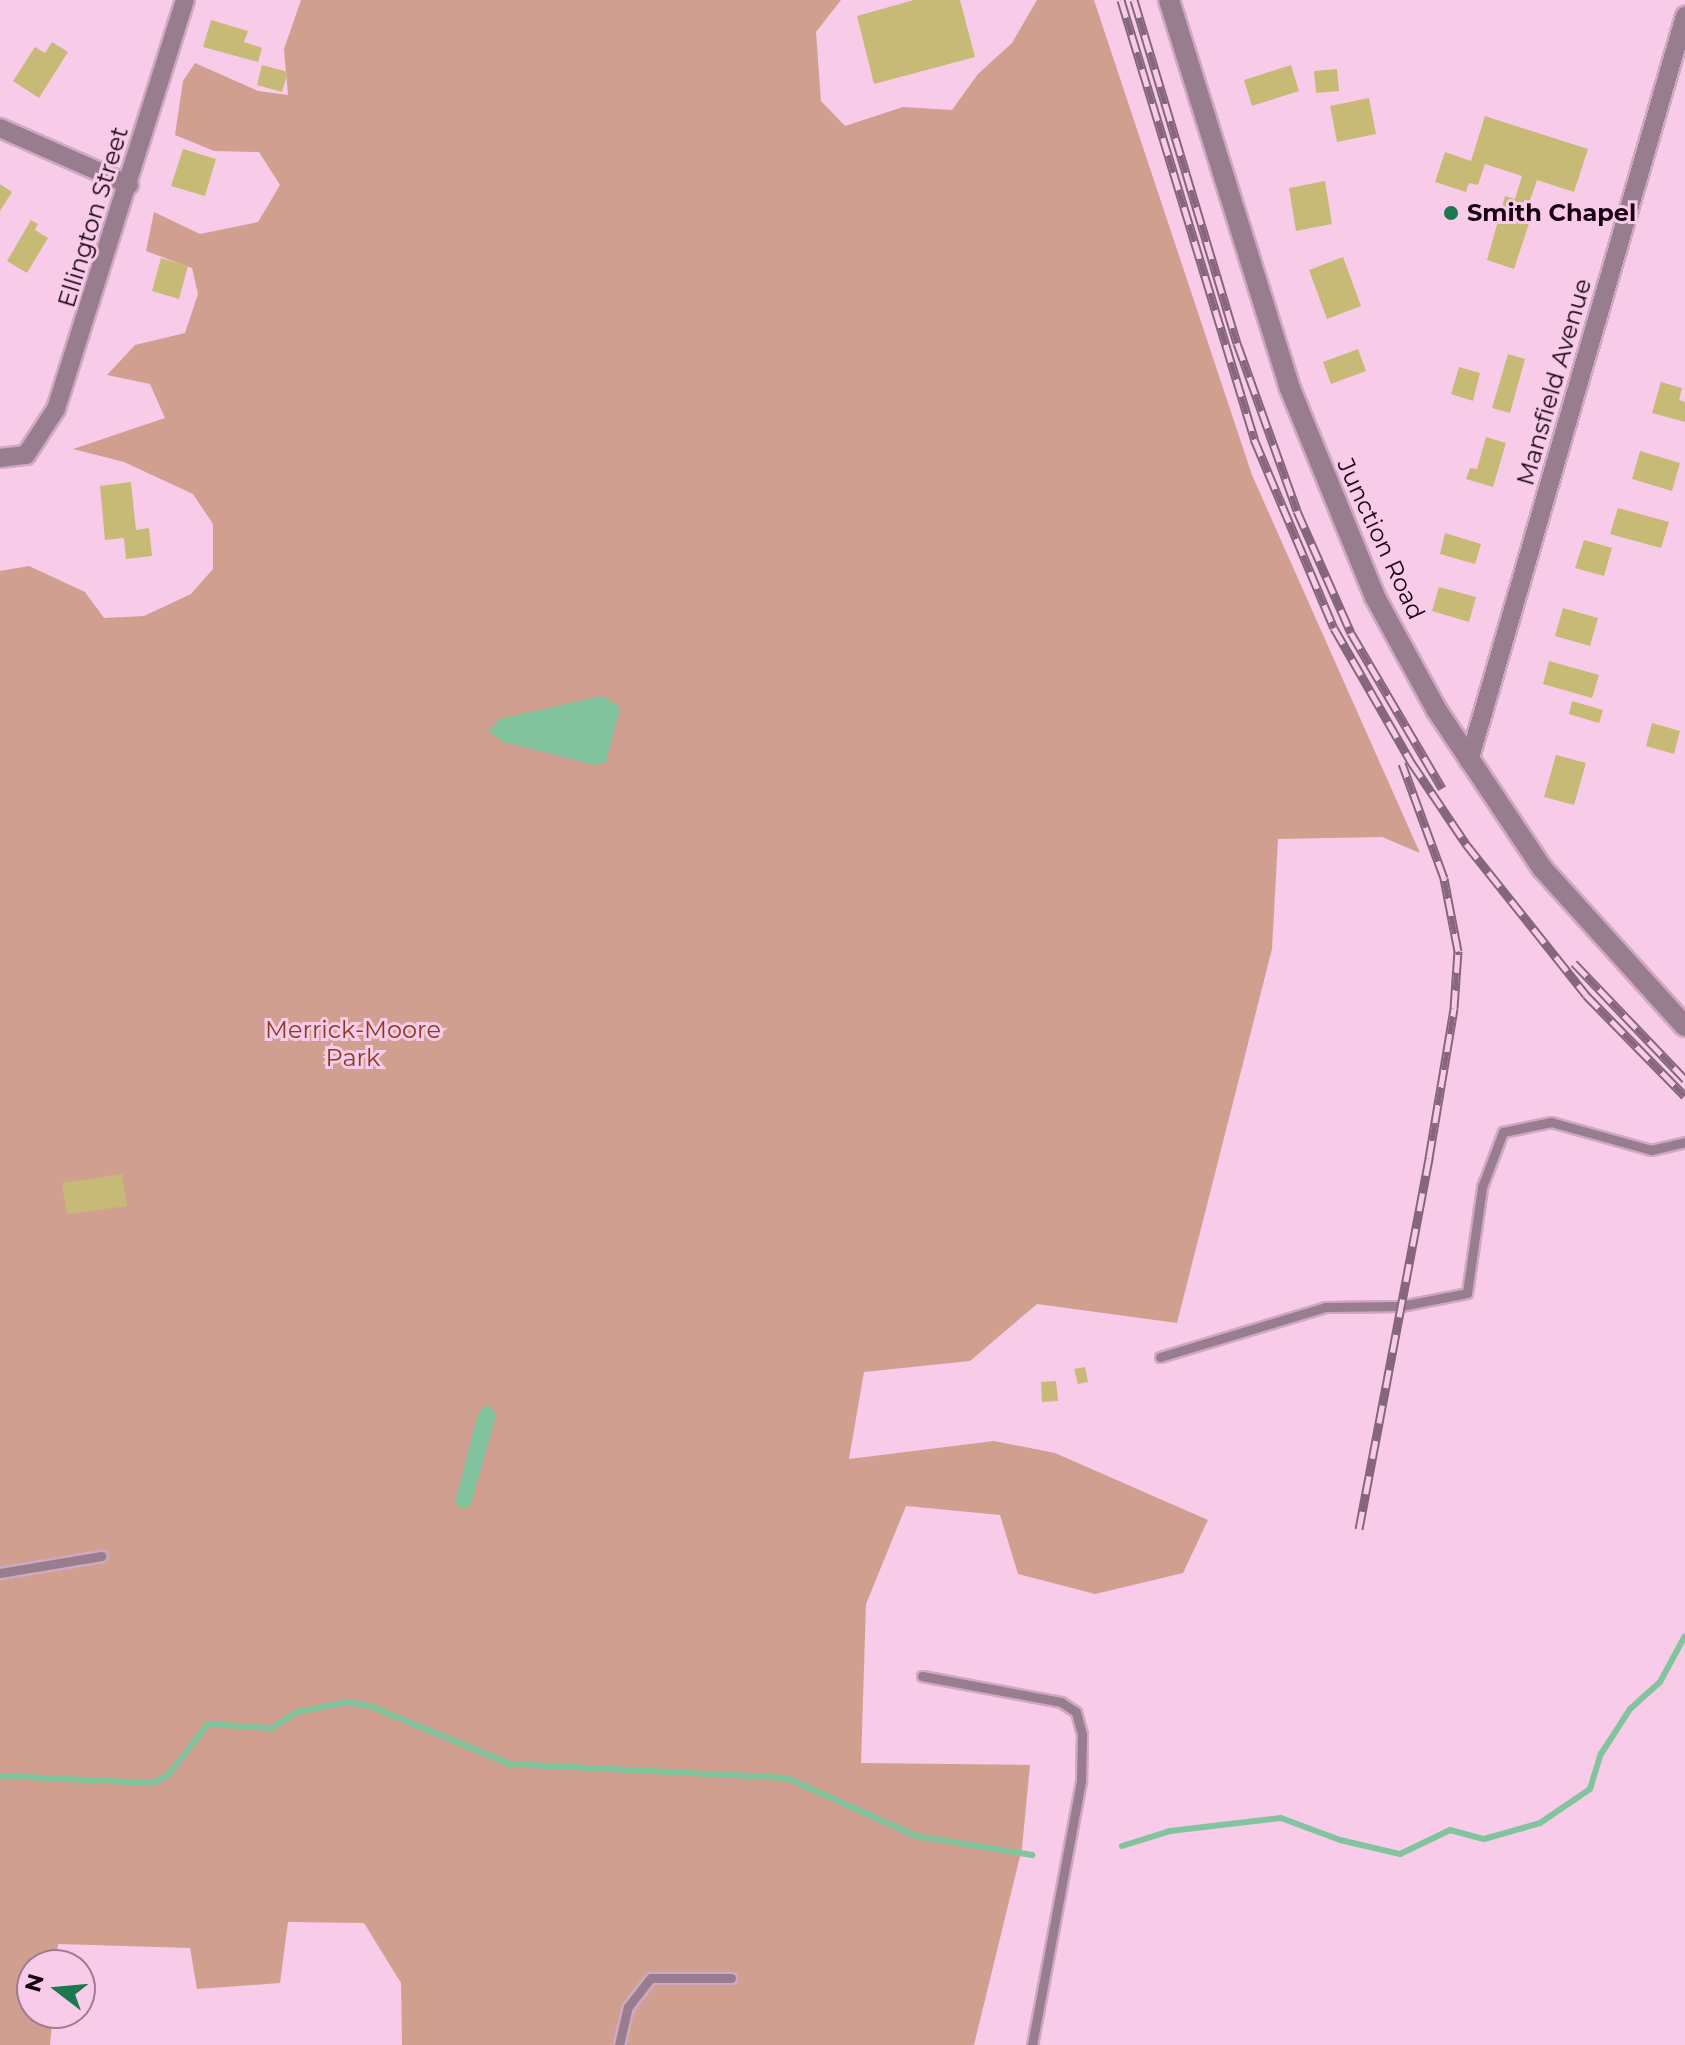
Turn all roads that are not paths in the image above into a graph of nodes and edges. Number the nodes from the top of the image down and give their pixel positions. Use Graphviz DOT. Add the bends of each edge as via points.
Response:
graph roads {
  1 [pos="185,0"];
  2 [pos="1169,0"];
  3 [pos="1685,16"];
  4 [pos="0,128"];
  5 [pos="129,185"];
  6 [pos="0,458"];
  7 [pos="1469,761"];
  8 [pos="1685,1026"];
  9 [pos="1685,1142"];
  10 [pos="1160,1357"];
  11 [pos="102,1556"];
  12 [pos="0,1573"];
  13 [pos="922,1676"];
  14 [pos="731,1978"];
  15 [pos="619,2045"];
  16 [pos="1032,2045"];
  1 -- 5 [label="street, Ellington Street"];
  2 -- 7 [label="street, Junction Road" via="1314,456 1375,597"];
  3 -- 7 [label="street, Mansfield Avenue"];
  4 -- 5 [label="street"];
  5 -- 6 [label="street, Ellington Street" via="56,409 26,455"];
  7 -- 8 [label="street, Junction Road" via="1542,868"];
  9 -- 10 [label="lane" via="1651,1150 1551,1122 1503,1132 1482,1187 1467,1293 1401,1306 1326,1307"];
  11 -- 12 [label="lane"];
  13 -- 16 [label="lane" via="1061,1702 1076,1712 1082,1734 1081,1781"];
  14 -- 15 [label="lane" via="651,1978 628,2007"];
}
